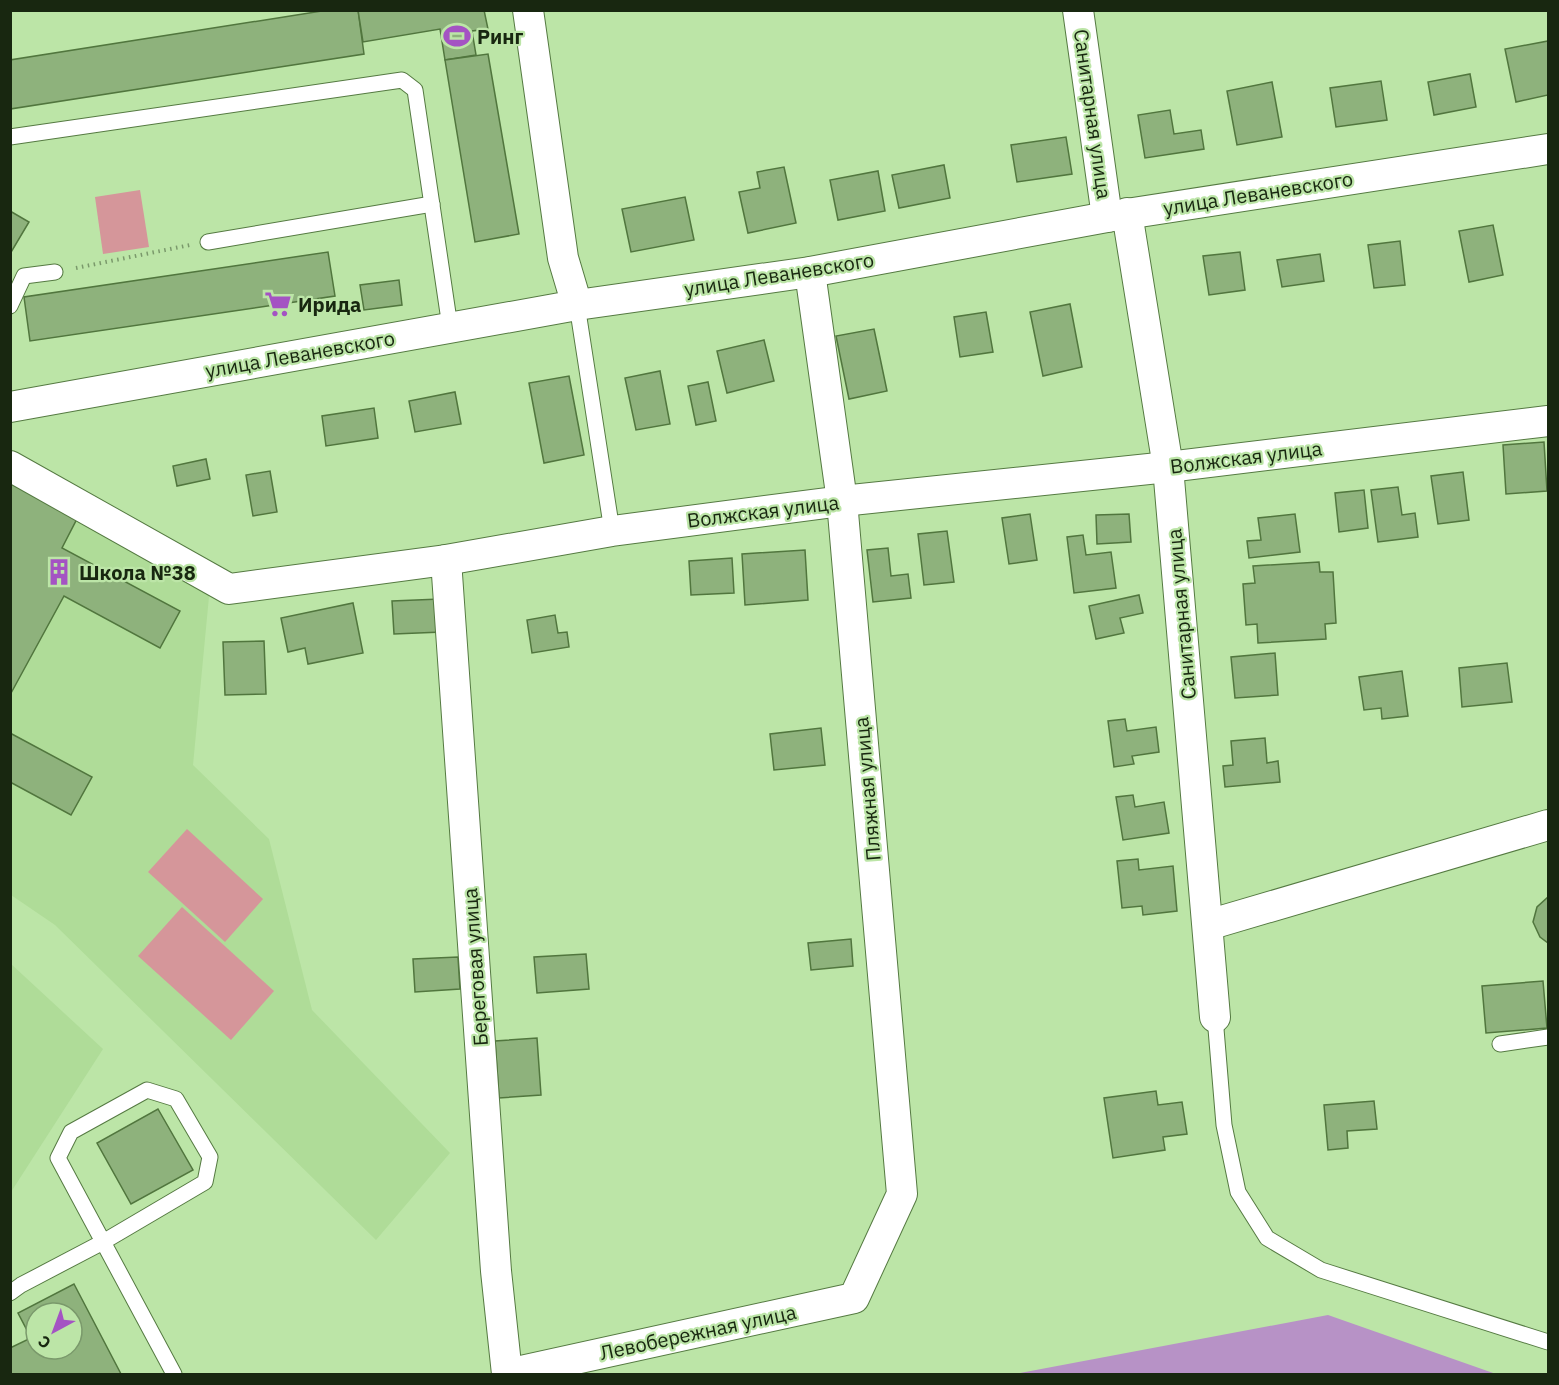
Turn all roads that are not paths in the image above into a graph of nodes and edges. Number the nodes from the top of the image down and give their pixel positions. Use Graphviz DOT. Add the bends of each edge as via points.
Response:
graph roads {
  1 [pos="528,10"];
  2 [pos="1078,10"];
  3 [pos="10,137"];
  4 [pos="1548,150"];
  5 [pos="432,204"];
  6 [pos="1117,215"];
  7 [pos="208,242"];
  8 [pos="55,272"];
  9 [pos="810,272"];
  10 [pos="577,305"];
  11 [pos="10,306"];
  12 [pos="450,327"];
  13 [pos="10,407"];
  14 [pos="1548,421"];
  15 [pos="10,466"];
  16 [pos="1168,467"];
  17 [pos="842,501"];
  18 [pos="612,531"];
  19 [pos="446,560"];
  20 [pos="1548,825"];
  21 [pos="1208,925"];
  22 [pos="1215,1017"];
  23 [pos="1548,1037"];
  24 [pos="1500,1044"];
  25 [pos="103,1242"];
  26 [pos="10,1293"];
  27 [pos="854,1298"];
  28 [pos="1548,1342"];
  29 [pos="174,1374"];
  30 [pos="507,1374"];
  1 -- 10 [label="street" via="563,258"];
  2 -- 6 [label="street, Санитарная улица"];
  3 -- 5 [label="lane" via="402,80 415,90"];
  4 -- 6 [label="street, улица Леваневского"];
  5 -- 7 [label="lane"];
  5 -- 12 [label="lane"];
  6 -- 9 [label="street, улица Леваневского"];
  6 -- 16 [label="street, Санитарная улица"];
  8 -- 11 [label="lane" via="24,276"];
  9 -- 10 [label="street, улица Леваневского"];
  9 -- 17 [label="street, Пляжная улица"];
  10 -- 12 [label="street, улица Леваневского"];
  10 -- 18 [label="lane"];
  12 -- 13 [label="street, улица Леваневского"];
  14 -- 16 [label="street, Волжская улица"];
  15 -- 19 [label="street, Волжская улица" via="229,589"];
  16 -- 17 [label="street, Волжская улица"];
  16 -- 21 [label="street, Санитарная улица"];
  17 -- 18 [label="street, Волжская улица"];
  17 -- 27 [label="street, Пляжная улица" via="902,1194"];
  18 -- 19 [label="street, Волжская улица"];
  19 -- 30 [label="street, Береговая улица" via="495,1259"];
  20 -- 21 [label="street"];
  21 -- 22 [label="street, Санитарная улица"];
  22 -- 28 [label="lane" via="1224,1125 1238,1192 1267,1238 1321,1270"];
  23 -- 24 [label="lane"];
  25 -- 25 [label="lane" via="58,1158 71,1131 147,1090 176,1099 210,1157 205,1182"];
  25 -- 26 [label="lane"];
  25 -- 29 [label="lane"];
  27 -- 30 [label="street, Левобережная улица"];
}
